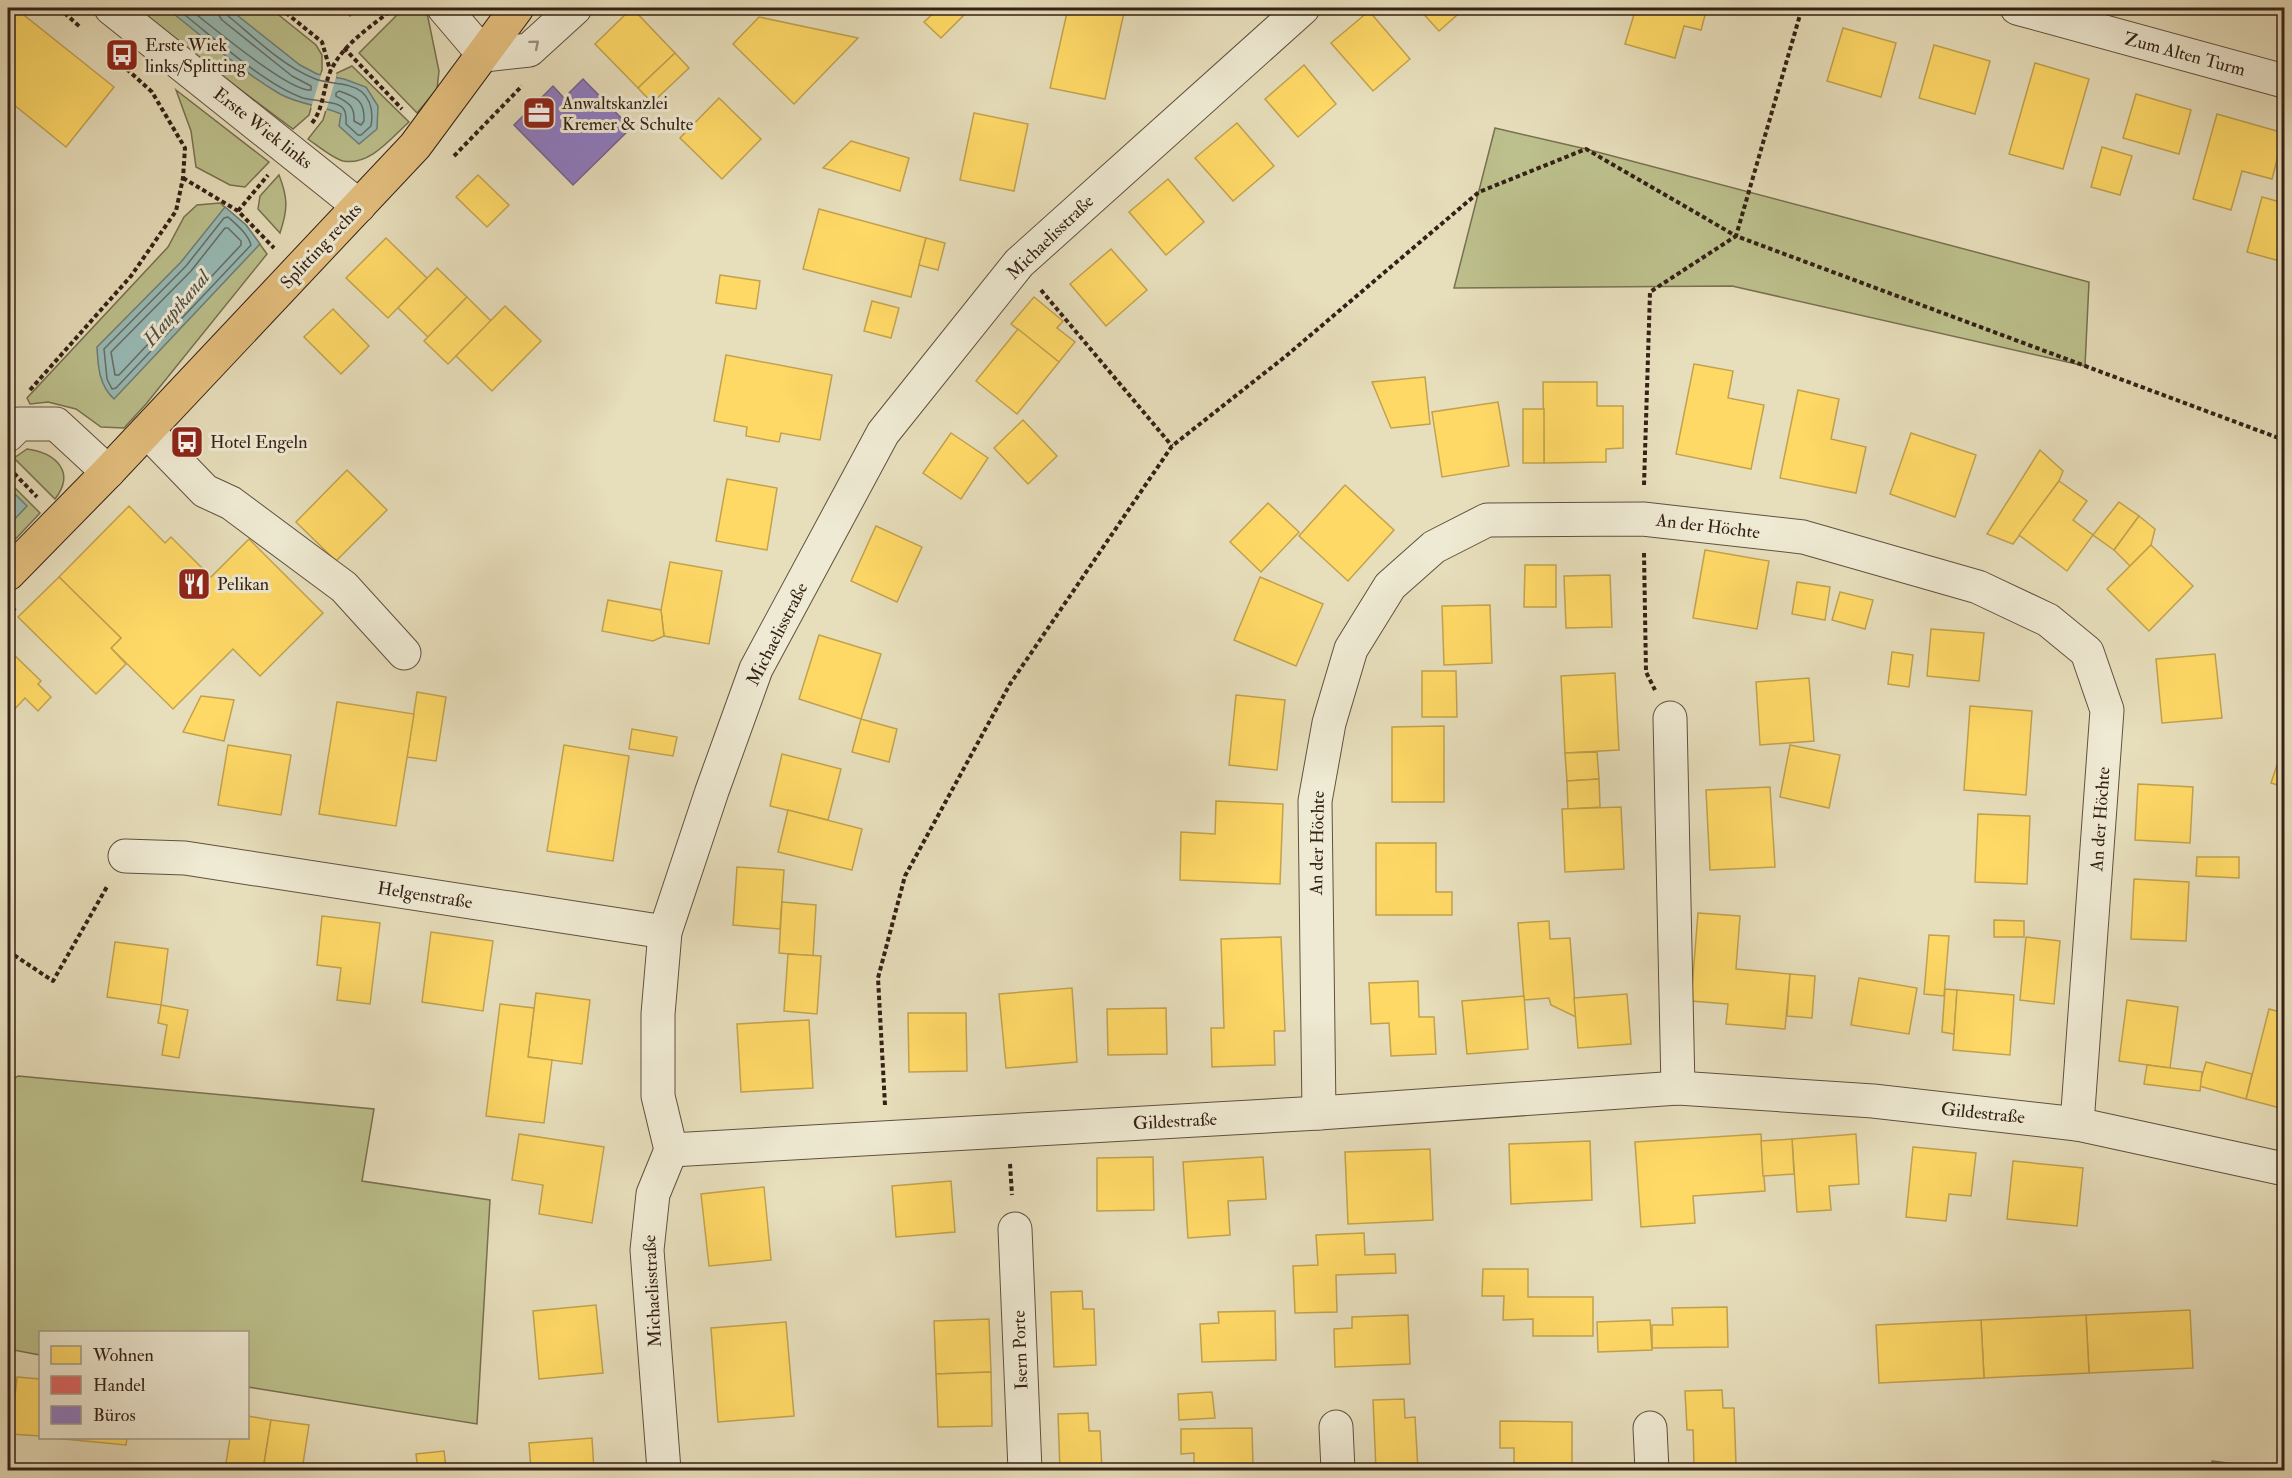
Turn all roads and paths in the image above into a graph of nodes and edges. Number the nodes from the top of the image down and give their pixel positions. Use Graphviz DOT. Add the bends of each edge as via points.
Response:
graph roads {
  1 [pos="59,8"];
  2 [pos="111,8"];
  3 [pos="280,8"];
  4 [pos="394,8"];
  5 [pos="444,8"];
  6 [pos="517,8"];
  7 [pos="575,8"];
  8 [pos="1303,8"];
  9 [pos="1802,8"];
  10 [pos="2017,8"];
  11 [pos="84,31"];
  12 [pos="344,48"];
  13 [pos="484,55"];
  14 [pos="118,61"];
  15 [pos="330,71"];
  16 [pos="2284,81"];
  17 [pos="317,117"];
  18 [pos="425,133"];
  19 [pos="183,177"];
  20 [pos="359,206"];
  21 [pos="257,228"];
  22 [pos="1736,236"];
  23 [pos="1018,262"];
  24 [pos="13,430"];
  25 [pos="147,431"];
  26 [pos="2284,440"];
  27 [pos="1172,446"];
  28 [pos="108,471"];
  29 [pos="1643,519"];
  30 [pos="8,574"];
  31 [pos="404,653"];
  32 [pos="1670,718"];
  33 [pos="125,856"];
  34 [pos="665,932"];
  35 [pos="8,951"];
  36 [pos="1678,1088"];
  37 [pos="1319,1113"];
  38 [pos="2078,1124"];
  39 [pos="1008,1130"];
  40 [pos="887,1137"];
  41 [pos="671,1150"];
  42 [pos="2284,1169"];
  43 [pos="1015,1229"];
  44 [pos="1336,1427"];
  45 [pos="1650,1428"];
  46 [pos="664,1470"];
  47 [pos="1024,1470"];
  48 [pos="1338,1470"];
  49 [pos="1652,1470"];
  1 -- 11 [label="path"];
  2 -- 20 [label="street, Erste Wiek links"];
  3 -- 15 [label="path" via="321,42"];
  4 -- 12 [label="path"];
  5 -- 13 [label="street"];
  6 -- 13 [label="main road, Splitting rechts"];
  13 -- 7 [label="street, one-way" via="529,50"];
  8 -- 23 [label="street, Michaelisstraße"];
  9 -- 22 [label="path"];
  10 -- 16 [label="street, Zum Alten Turm"];
  12 -- 15 [label="path"];
  12 -- 18 [label="path"];
  13 -- 18 [label="main road, Splitting rechts"];
  14 -- 19 [label="path" via="152,92 185,148"];
  15 -- 17 [label="path"];
  18 -- 20 [label="main road, Splitting rechts"];
  19 -- 21 [label="path" via="238,211"];
  19 -- 24 [label="path" via="176,211 131,276 23,398"];
  20 -- 25 [label="main road, Splitting rechts"];
  22 -- 26 [label="path"];
  22 -- 27 [label="path" via="1586,149 1479,192 1286,356"];
  22 -- 29 [label="path" via="1650,292"];
  23 -- 27 [label="path"];
  23 -- 34 [label="street, Michaelisstraße" via="883,433 756,669"];
  24 -- 28 [label="street" via="56,424"];
  25 -- 28 [label="main road, Splitting rechts"];
  25 -- 31 [label="street" via="206,491 231,503 344,587"];
  27 -- 40 [label="path" via="1010,684 905,876 878,978"];
  28 -- 30 [label="main road, Splitting rechts"];
  29 -- 32 [label="path" via="1646,672"];
  29 -- 37 [label="street, An der Höchte" via="1487,520 1434,547 1390,586 1351,649 1329,723 1315,801"];
  29 -- 38 [label="street, An der Höchte" via="1803,537 1978,587 2048,620 2087,652 2107,710"];
  32 -- 36 [label="street"];
  33 -- 34 [label="street, Helgenstraße" via="185,858"];
  33 -- 35 [label="path" via="53,981"];
  34 -- 41 [label="street, Michaelisstraße" via="658,1014 658,1096"];
  36 -- 37 [label="street, Gildestraße"];
  36 -- 38 [label="street, Gildestraße" via="1872,1101"];
  37 -- 39 [label="street, Gildestraße"];
  38 -- 42 [label="street, Gildestraße"];
  39 -- 40 [label="street, Gildestraße"];
  39 -- 43 [label="path"];
  40 -- 41 [label="street, Gildestraße"];
  41 -- 46 [label="street, Michaelisstraße" via="653,1194 647,1250"];
  43 -- 47 [label="street, Isern Porte"];
  44 -- 48 [label="street"];
  45 -- 49 [label="street"];
}
